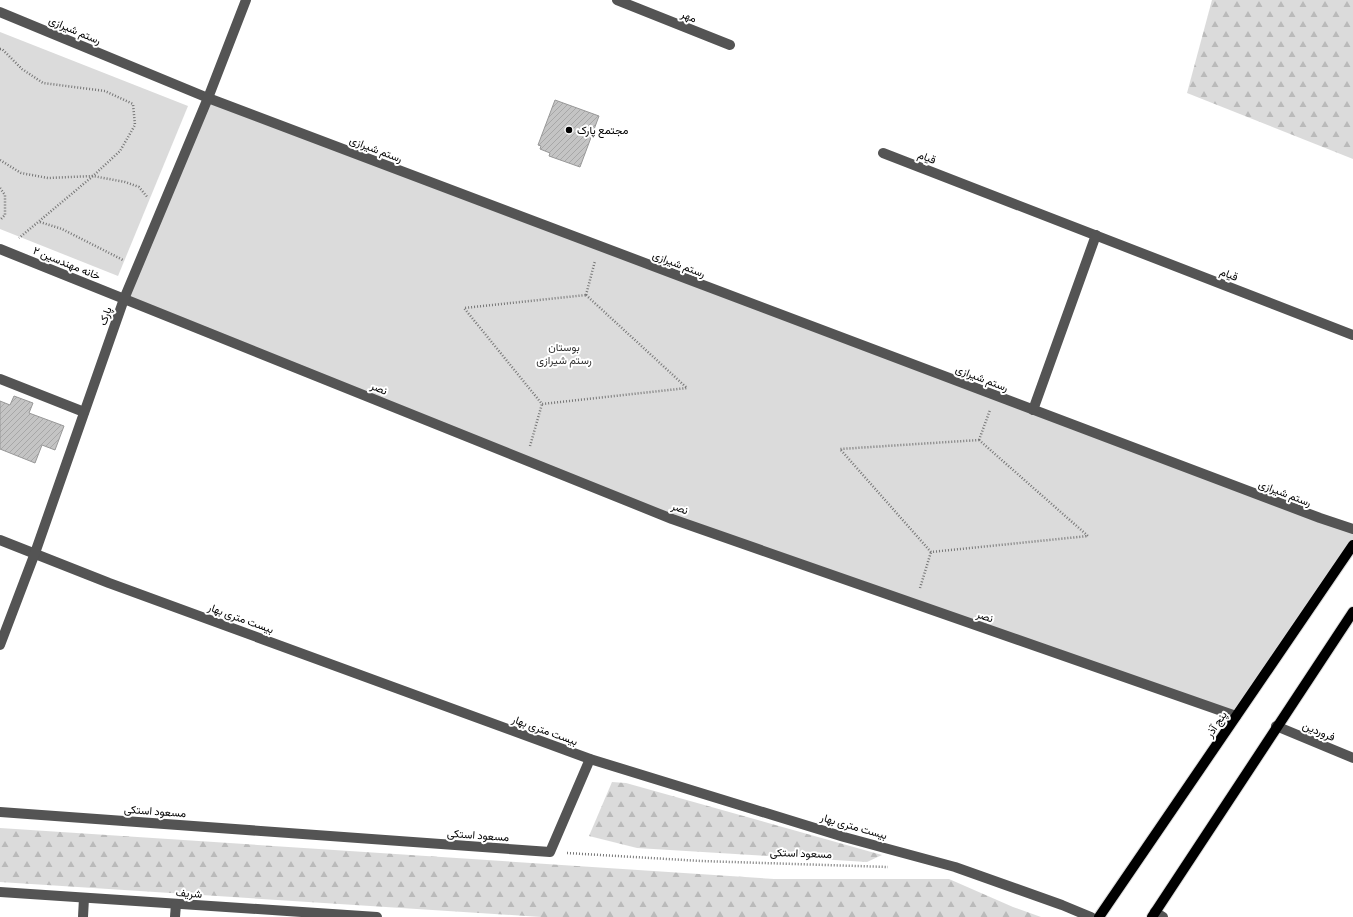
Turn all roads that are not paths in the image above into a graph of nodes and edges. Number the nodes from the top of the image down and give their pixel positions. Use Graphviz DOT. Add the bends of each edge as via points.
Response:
graph roads {
  1 [pos="246,0"];
  2 [pos="617,0"];
  3 [pos="0,12"];
  4 [pos="730,45"];
  5 [pos="208,98"];
  6 [pos="883,153"];
  7 [pos="1096,235"];
  8 [pos="0,249"];
  9 [pos="124,299"];
  10 [pos="1353,335"];
  11 [pos="0,379"];
  12 [pos="1033,410"];
  13 [pos="84,412"];
  14 [pos="1353,529"];
  15 [pos="0,540"];
  16 [pos="1353,545"];
  17 [pos="35,553"];
  18 [pos="1353,612"];
  19 [pos="0,645"];
  20 [pos="1236,716"];
  21 [pos="1276,726"];
  22 [pos="1353,758"];
  23 [pos="590,759"];
  24 [pos="0,812"];
  25 [pos="0,892"];
  26 [pos="84,898"];
  27 [pos="176,904"];
  28 [pos="1156,915"];
  29 [pos="84,917"];
  30 [pos="175,917"];
  31 [pos="377,917"];
  32 [pos="1091,917"];
  33 [pos="1099,917"];
  1 -- 5 [label="street, پارک"];
  2 -- 4 [label="street, مهر"];
  3 -- 5 [label="street, رستم شیرازی"];
  5 -- 9 [label="street, پارک"];
  5 -- 12 [label="street, رستم شیرازی"];
  6 -- 7 [label="street, قیام"];
  7 -- 10 [label="street, قیام"];
  7 -- 12 [label="street"];
  8 -- 9 [label="street, خانه مهندسین ۲"];
  9 -- 13 [label="street, پارک"];
  9 -- 20 [label="street, نصر" via="672,519"];
  11 -- 13 [label="street"];
  12 -- 14 [label="street, رستم شیرازی"];
  13 -- 17 [label="street, پارک"];
  15 -- 17 [label="street, بیست متری بهار"];
  16 -- 20 [label="main road, پنج آذر"];
  17 -- 19 [label="street, پارک"];
  17 -- 23 [label="street, بیست متری بهار" via="109,583"];
  18 -- 21 [label="main road"];
  20 -- 33 [label="main road, پنج آذر"];
  21 -- 22 [label="street, فروردین"];
  21 -- 28 [label="main road"];
  23 -- 24 [label="street, مسعود استکی" via="550,852"];
  23 -- 32 [label="street, بیست متری بهار" via="844,837 955,867"];
  25 -- 26 [label="street, شریف"];
  26 -- 27 [label="street, شریف"];
  26 -- 29 [label="street"];
  27 -- 30 [label="street"];
  27 -- 31 [label="street, شریف"];
}
